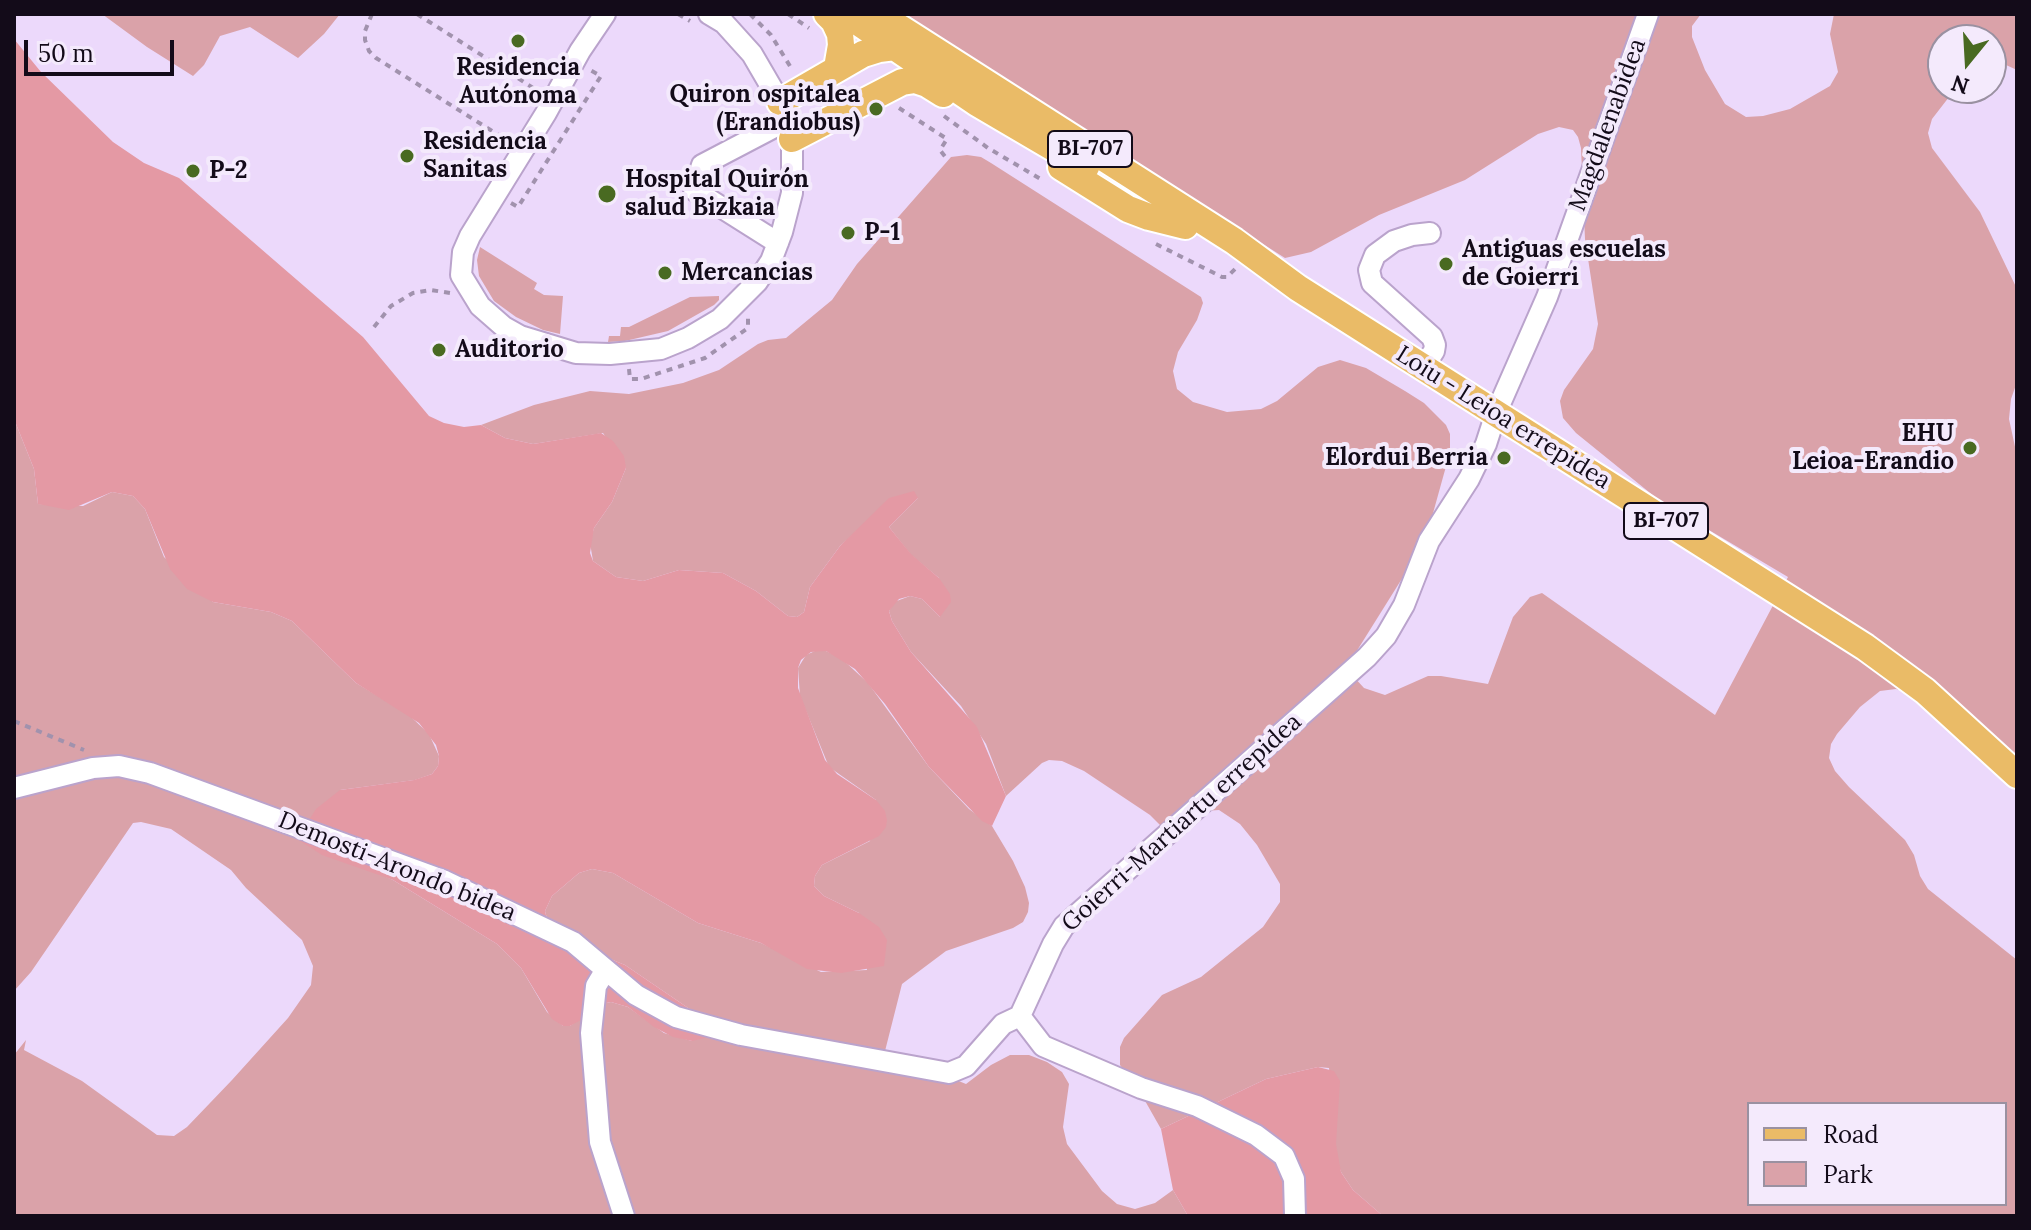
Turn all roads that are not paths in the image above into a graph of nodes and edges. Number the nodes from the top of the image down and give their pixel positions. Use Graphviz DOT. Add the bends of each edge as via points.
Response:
graph roads {
  1 [pos="605,14"];
  2 [pos="709,14"];
  3 [pos="846,14"];
  4 [pos="878,14"];
  5 [pos="1648,14"];
  6 [pos="821,23"];
  7 [pos="892,46"];
  8 [pos="829,74"];
  9 [pos="836,117"];
  10 [pos="786,121"];
  11 [pos="1087,148"];
  12 [pos="1185,226"];
  13 [pos="1430,233"];
  14 [pos="778,243"];
  15 [pos="1298,288"];
  16 [pos="1423,368"];
  17 [pos="1496,413"];
  18 [pos="2017,775"];
  19 [pos="14,788"];
  20 [pos="605,971"];
  21 [pos="1020,1016"];
  22 [pos="624,1216"];
  23 [pos="1295,1216"];
  1 -- 14 [label="street" via="463,252 461,275 480,306 520,336 576,353 635,353 674,343 749,304"];
  2 -- 10 [label="street" via="752,54"];
  3 -- 7 [label="main road, Loiu - Leioa errepidea / BI-707"];
  4 -- 11 [label="main road, Loiu - Leioa errepidea / BI-707"];
  5 -- 17 [label="street, Magdalenabidea" via="1547,297"];
  6 -- 8 [label="main road" via="834,21 840,34"];
  7 -- 8 [label="main road" via="863,54"];
  7 -- 11 [label="main road" via="909,46 1034,126"];
  7 -- 12 [label="main road, Loiu - Leioa errepidea / BI-707" via="977,103"];
  8 -- 9 [label="main road" via="815,102"];
  8 -- 10 [label="main road"];
  9 -- 10 [label="main road"];
  9 -- 12 [label="main road" via="915,80 1128,209"];
  10 -- 14 [label="street" via="792,193"];
  10 -- 14 [label="street" via="702,165 694,190"];
  11 -- 15 [label="main road, Loiu - Leioa errepidea / BI-707"];
  12 -- 15 [label="main road, Loiu - Leioa errepidea / BI-707"];
  13 -- 16 [label="street" via="1394,241 1375,255 1369,270 1372,283 1432,337 1434,351"];
  15 -- 16 [label="main road, Loiu - Leioa errepidea / BI-707"];
  16 -- 17 [label="main road, Loiu - Leioa errepidea / BI-707"];
  17 -- 18 [label="main road, Loiu - Leioa errepidea / BI-707" via="1865,647 1925,691"];
  17 -- 21 [label="street, Goierri-Martiartu errepidea" via="1469,479 1429,541 1386,636 1064,926"];
  19 -- 20 [label="street, Demosti-Arondo bidea" via="93,768 119,766 150,773 445,881 573,942"];
  20 -- 21 [label="street, Demosti-Arondo bidea" via="676,1017 741,1035 949,1073 966,1066 1003,1024"];
  20 -- 22 [label="street" via="596,986 591,1033 600,1142"];
  21 -- 23 [label="street" via="1043,1046 1197,1106 1256,1135 1284,1156 1294,1179"];
}
